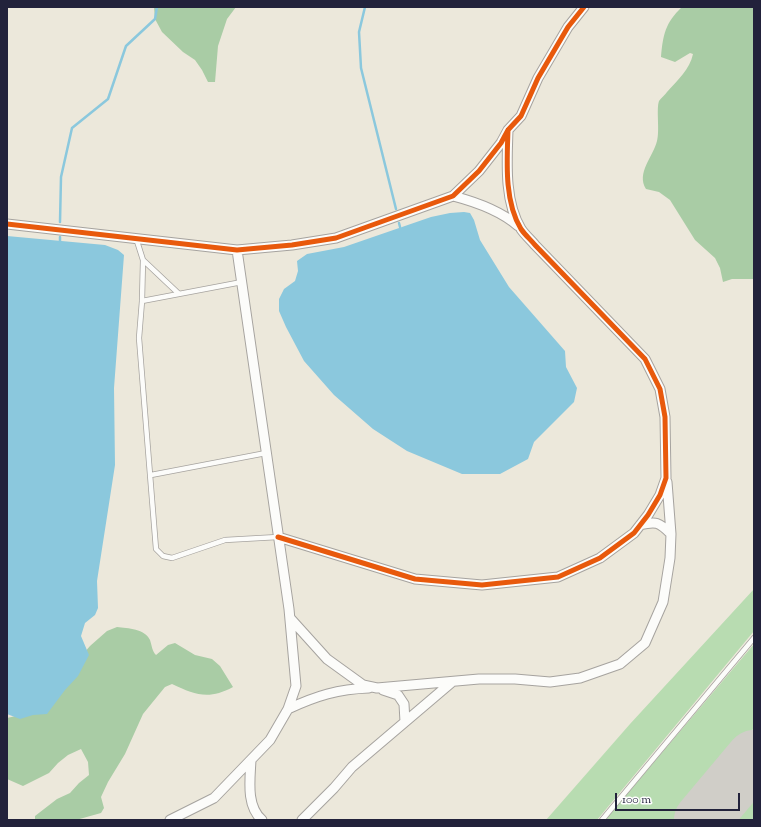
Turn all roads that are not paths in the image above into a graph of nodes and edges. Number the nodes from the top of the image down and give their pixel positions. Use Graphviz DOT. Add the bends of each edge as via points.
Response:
graph roads {
  1 [pos="584,7"];
  2 [pos="508,130"];
  3 [pos="454,196"];
  4 [pos="7,224"];
  5 [pos="521,229"];
  6 [pos="136,238"];
  7 [pos="237,250"];
  8 [pos="144,260"];
  9 [pos="242,282"];
  10 [pos="178,293"];
  11 [pos="142,301"];
  12 [pos="266,453"];
  13 [pos="151,475"];
  14 [pos="666,478"];
  15 [pos="640,525"];
  16 [pos="671,534"];
  17 [pos="278,537"];
  18 [pos="290,618"];
  19 [pos="754,638"];
  20 [pos="452,682"];
  21 [pos="377,688"];
  22 [pos="288,709"];
  23 [pos="405,722"];
  24 [pos="251,760"];
  25 [pos="170,820"];
  26 [pos="262,820"];
  27 [pos="302,820"];
  28 [pos="602,820"];
  1 -- 2 [label="street" via="568,27 538,78 521,116"];
  2 -- 3 [label="street" via="479,172"];
  2 -- 5 [label="street" via="507,176 513,211"];
  3 -- 5 [label="street" via="470,200 509,218"];
  3 -- 7 [label="street" via="336,238"];
  4 -- 6 [label="street"];
  5 -- 14 [label="street" via="645,359 662,400 665,417"];
  6 -- 7 [label="street"];
  6 -- 8 [label="lane"];
  7 -- 9 [label="street"];
  8 -- 10 [label="lane"];
  8 -- 11 [label="lane"];
  9 -- 10 [label="lane"];
  9 -- 12 [label="street"];
  10 -- 11 [label="lane"];
  11 -- 13 [label="lane" via="139,338"];
  12 -- 13 [label="lane"];
  12 -- 17 [label="street"];
  13 -- 17 [label="lane" via="156,549 163,556 172,558 225,540"];
  14 -- 15 [label="street" via="660,495"];
  14 -- 16 [label="street"];
  15 -- 16 [label="street" via="661,524"];
  15 -- 17 [label="street" via="634,533 600,558 558,578 482,584 415,580"];
  16 -- 20 [label="street" via="664,602 645,643 620,664 580,678 550,682 515,679"];
  17 -- 18 [label="street"];
  18 -- 21 [label="street" via="327,659 363,685"];
  18 -- 22 [label="street" via="296,686"];
  19 -- 28 [label="lane"];
  20 -- 21 [label="street"];
  20 -- 23 [label="street"];
  21 -- 22 [label="street" via="337,690"];
  21 -- 23 [label="street" via="398,695 404,704"];
  22 -- 24 [label="street" via="270,740"];
  23 -- 27 [label="street" via="352,767"];
  24 -- 25 [label="street" via="214,798"];
  24 -- 26 [label="street" via="251,803"];
}
